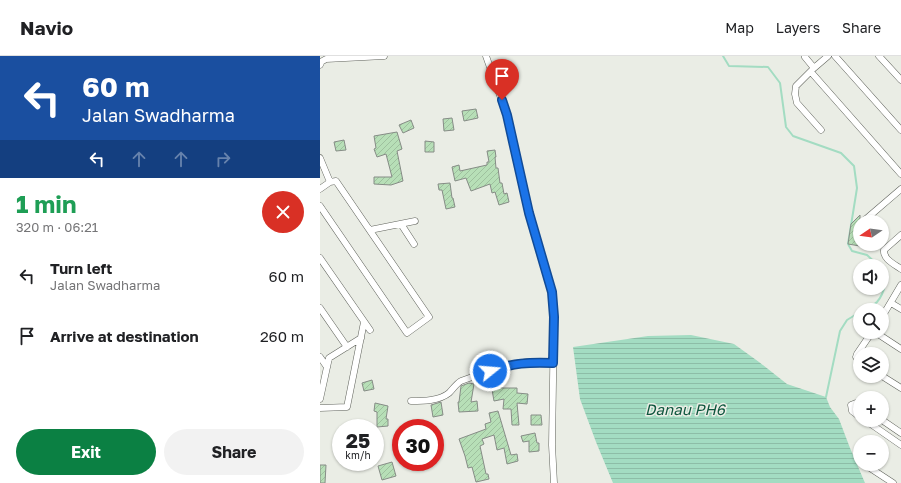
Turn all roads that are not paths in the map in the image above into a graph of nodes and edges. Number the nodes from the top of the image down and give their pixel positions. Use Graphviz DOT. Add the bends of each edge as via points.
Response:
graph roads {
  1 [pos="384,56"];
  2 [pos="486,56"];
  3 [pos="805,56"];
  4 [pos="828,56"];
  5 [pos="835,56"];
  6 [pos="879,56"];
  7 [pos="320,65"];
  8 [pos="813,70"];
  9 [pos="901,80"];
  10 [pos="821,130"];
  11 [pos="901,130"];
  12 [pos="320,158"];
  13 [pos="901,174"];
  14 [pos="330,182"];
  15 [pos="320,189"];
  16 [pos="901,190"];
  17 [pos="320,206"];
  18 [pos="871,215"];
  19 [pos="415,221"];
  20 [pos="401,224"];
  21 [pos="370,230"];
  22 [pos="901,235"];
  23 [pos="414,244"];
  24 [pos="320,258"];
  25 [pos="901,269"];
  26 [pos="901,285"];
  27 [pos="891,302"];
  28 [pos="889,305"];
  29 [pos="320,308"];
  30 [pos="901,309"];
  31 [pos="364,322"];
  32 [pos="370,330"];
  33 [pos="361,338"];
  34 [pos="885,339"];
  35 [pos="347,347"];
  36 [pos="901,349"];
  37 [pos="320,358"];
  38 [pos="553,363"];
  39 [pos="327,367"];
  40 [pos="889,380"];
  41 [pos="901,388"];
  42 [pos="320,399"];
  43 [pos="411,401"];
  44 [pos="320,408"];
  45 [pos="889,425"];
  46 [pos="875,427"];
  47 [pos="901,433"];
  48 [pos="901,445"];
  49 [pos="875,471"];
  50 [pos="554,483"];
  51 [pos="893,483"];
  1 -- 7 [label="street" via="326,59"];
  2 -- 38 [label="street" via="507,115 524,192 552,292"];
  3 -- 8 [label="street"];
  4 -- 8 [label="street"];
  5 -- 11 [label="street"];
  6 -- 9 [label="street"];
  8 -- 10 [label="street" via="796,86 796,99"];
  8 -- 13 [label="street"];
  12 -- 14 [label="street"];
  14 -- 15 [label="street"];
  14 -- 21 [label="street" via="336,181"];
  16 -- 18 [label="street"];
  17 -- 21 [label="street" via="407,333 429,317"];
  19 -- 20 [label="street"];
  20 -- 21 [label="street"];
  20 -- 23 [label="street"];
  22 -- 25 [label="street" via="884,250 886,257"];
  24 -- 31 [label="street"];
  26 -- 27 [label="street"];
  27 -- 28 [label="street"];
  27 -- 30 [label="street"];
  29 -- 35 [label="street"];
  31 -- 32 [label="street"];
  31 -- 33 [label="street"];
  33 -- 35 [label="street"];
  33 -- 44 [label="street" via="347,407"];
  34 -- 36 [label="street"];
  35 -- 39 [label="street" via="329,358"];
  37 -- 39 [label="street"];
  38 -- 43 [label="street" via="527,362 500,367 461,381 448,393 437,398"];
  38 -- 50 [label="street"];
  39 -- 42 [label="street"];
  40 -- 41 [label="street"];
  45 -- 47 [label="street"];
  46 -- 48 [label="street"];
  49 -- 51 [label="street"];
}
